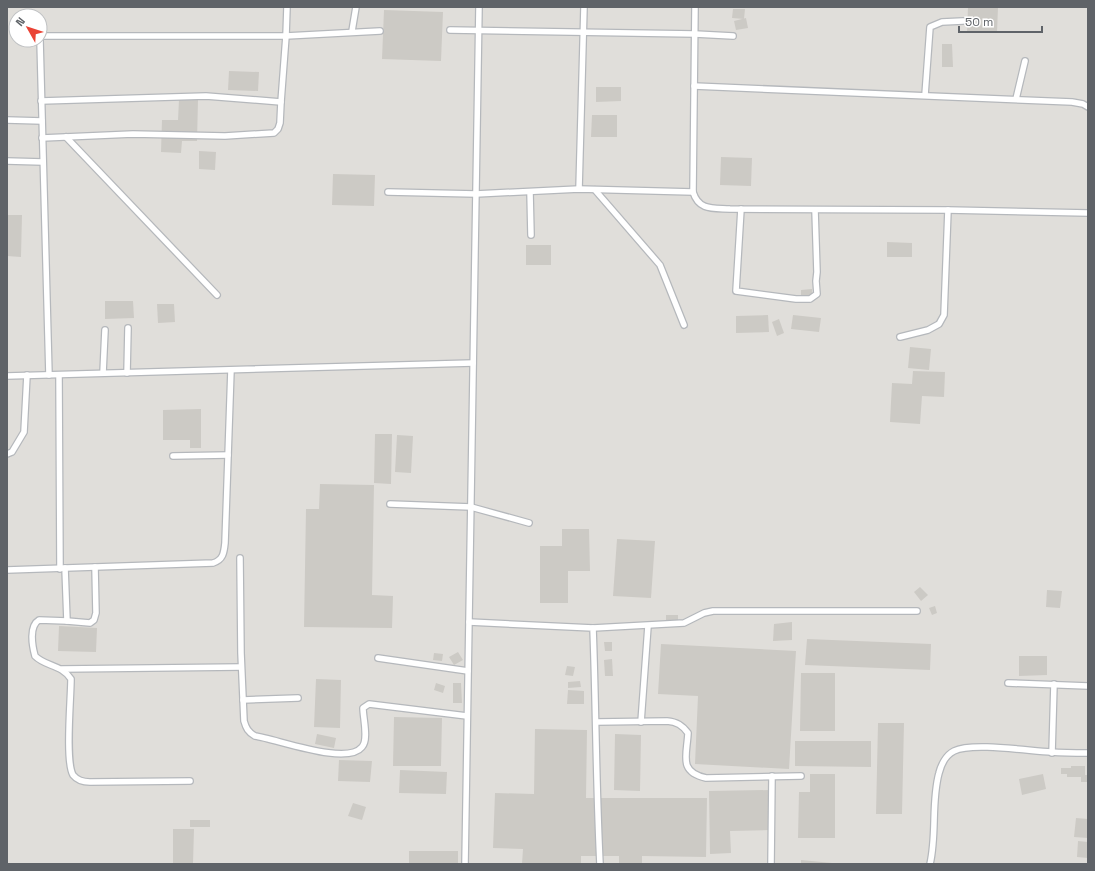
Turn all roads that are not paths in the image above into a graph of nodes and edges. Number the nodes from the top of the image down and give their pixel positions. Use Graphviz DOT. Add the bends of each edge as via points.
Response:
graph roads {
  1 [pos="287,7"];
  2 [pos="356,7"];
  3 [pos="479,7"];
  4 [pos="584,7"];
  5 [pos="696,7"];
  6 [pos="963,21"];
  7 [pos="479,29"];
  8 [pos="450,30"];
  9 [pos="352,31"];
  10 [pos="380,31"];
  11 [pos="583,32"];
  12 [pos="695,34"];
  13 [pos="48,36"];
  14 [pos="286,36"];
  15 [pos="733,36"];
  16 [pos="40,48"];
  17 [pos="1025,61"];
  18 [pos="694,86"];
  19 [pos="925,95"];
  20 [pos="1016,99"];
  21 [pos="41,101"];
  22 [pos="281,102"];
  23 [pos="1088,107"];
  24 [pos="7,120"];
  25 [pos="42,121"];
  26 [pos="66,137"];
  27 [pos="42,138"];
  28 [pos="7,161"];
  29 [pos="43,162"];
  30 [pos="579,189"];
  31 [pos="595,190"];
  32 [pos="388,192"];
  33 [pos="530,192"];
  34 [pos="693,192"];
  35 [pos="476,194"];
  36 [pos="741,209"];
  37 [pos="815,210"];
  38 [pos="948,210"];
  39 [pos="1088,213"];
  40 [pos="531,236"];
  41 [pos="217,295"];
  42 [pos="684,325"];
  43 [pos="128,328"];
  44 [pos="105,330"];
  45 [pos="900,337"];
  46 [pos="473,363"];
  47 [pos="231,370"];
  48 [pos="103,373"];
  49 [pos="127,373"];
  50 [pos="59,374"];
  51 [pos="49,375"];
  52 [pos="7,376"];
  53 [pos="27,376"];
  54 [pos="7,454"];
  55 [pos="228,455"];
  56 [pos="173,456"];
  57 [pos="390,504"];
  58 [pos="471,507"];
  59 [pos="529,523"];
  60 [pos="240,558"];
  61 [pos="95,567"];
  62 [pos="62,568"];
  63 [pos="7,570"];
  64 [pos="917,611"];
  65 [pos="67,621"];
  66 [pos="469,622"];
  67 [pos="648,626"];
  68 [pos="593,628"];
  69 [pos="378,658"];
  70 [pos="241,666"];
  71 [pos="61,669"];
  72 [pos="468,671"];
  73 [pos="1008,683"];
  74 [pos="1054,684"];
  75 [pos="1088,686"];
  76 [pos="298,698"];
  77 [pos="243,700"];
  78 [pos="467,716"];
  79 [pos="597,722"];
  80 [pos="641,722"];
  81 [pos="1052,752"];
  82 [pos="1088,753"];
  83 [pos="772,776"];
  84 [pos="801,776"];
  85 [pos="190,781"];
  86 [pos="465,864"];
  87 [pos="600,864"];
  88 [pos="771,864"];
  89 [pos="930,864"];
  1 -- 14 [label="lane"];
  2 -- 9 [label="lane"];
  3 -- 7 [label="lane"];
  4 -- 11 [label="lane"];
  5 -- 12 [label="lane"];
  6 -- 19 [label="lane" via="942,22 930,27"];
  7 -- 8 [label="lane"];
  7 -- 11 [label="lane"];
  7 -- 35 [label="lane"];
  9 -- 10 [label="lane"];
  9 -- 14 [label="lane"];
  11 -- 12 [label="lane"];
  11 -- 30 [label="lane"];
  12 -- 15 [label="lane"];
  12 -- 18 [label="lane"];
  13 -- 14 [label="lane"];
  14 -- 22 [label="lane"];
  16 -- 21 [label="lane"];
  17 -- 20 [label="lane"];
  18 -- 19 [label="lane"];
  18 -- 34 [label="lane"];
  19 -- 20 [label="lane"];
  20 -- 23 [label="lane" via="1072,102"];
  21 -- 22 [label="lane" via="206,96"];
  21 -- 25 [label="lane"];
  22 -- 26 [label="lane" via="278,129 268,134 133,134"];
  24 -- 25 [label="lane"];
  25 -- 27 [label="lane"];
  26 -- 27 [label="lane"];
  26 -- 41 [label="lane"];
  27 -- 29 [label="lane"];
  28 -- 29 [label="lane"];
  29 -- 51 [label="lane"];
  30 -- 31 [label="lane"];
  30 -- 33 [label="lane"];
  31 -- 34 [label="lane"];
  31 -- 42 [label="lane" via="660,265"];
  32 -- 35 [label="lane"];
  33 -- 35 [label="lane"];
  33 -- 40 [label="lane"];
  34 -- 36 [label="lane" via="695,199 703,206"];
  35 -- 46 [label="lane"];
  36 -- 37 [label="lane"];
  36 -- 37 [label="lane" via="736,291 796,299 810,299 817,294"];
  37 -- 38 [label="lane"];
  38 -- 39 [label="lane"];
  38 -- 45 [label="lane" via="944,315 939,324 928,330"];
  43 -- 49 [label="lane"];
  44 -- 48 [label="lane"];
  46 -- 47 [label="lane"];
  46 -- 58 [label="lane"];
  47 -- 49 [label="lane"];
  47 -- 55 [label="lane"];
  48 -- 49 [label="lane"];
  48 -- 50 [label="lane"];
  50 -- 51 [label="lane"];
  50 -- 62 [label="lane"];
  51 -- 53 [label="lane"];
  52 -- 53 [label="lane"];
  53 -- 54 [label="lane" via="24,432 12,452"];
  55 -- 56 [label="lane"];
  55 -- 61 [label="lane" via="225,543 221,559 213,563"];
  57 -- 58 [label="lane"];
  58 -- 59 [label="lane"];
  58 -- 66 [label="lane"];
  60 -- 70 [label="lane"];
  61 -- 62 [label="lane"];
  61 -- 65 [label="lane" via="94,620 90,623"];
  62 -- 63 [label="lane"];
  62 -- 65 [label="lane"];
  64 -- 67 [label="lane" via="713,610 684,623"];
  65 -- 71 [label="lane" via="39,620 33,627 35,656"];
  66 -- 68 [label="lane"];
  66 -- 72 [label="lane"];
  67 -- 68 [label="lane"];
  67 -- 80 [label="lane"];
  68 -- 79 [label="lane"];
  69 -- 72 [label="lane"];
  70 -- 71 [label="lane"];
  70 -- 77 [label="lane"];
  71 -- 85 [label="lane" via="71,679 69,758 73,774 77,778 83,782"];
  72 -- 78 [label="lane"];
  73 -- 74 [label="lane"];
  74 -- 75 [label="lane"];
  74 -- 81 [label="lane"];
  76 -- 77 [label="lane"];
  77 -- 78 [label="lane" via="245,727 255,736 324,753 344,755 362,748 366,739 363,708 369,704"];
  78 -- 86 [label="lane"];
  79 -- 80 [label="lane"];
  79 -- 87 [label="lane" via="596,780"];
  80 -- 83 [label="lane" via="675,722 683,726 688,733 686,763 689,771 696,776"];
  81 -- 82 [label="lane"];
  81 -- 89 [label="lane" via="980,747 954,751 944,760 935,796"];
  83 -- 84 [label="lane"];
  83 -- 88 [label="lane"];
}
